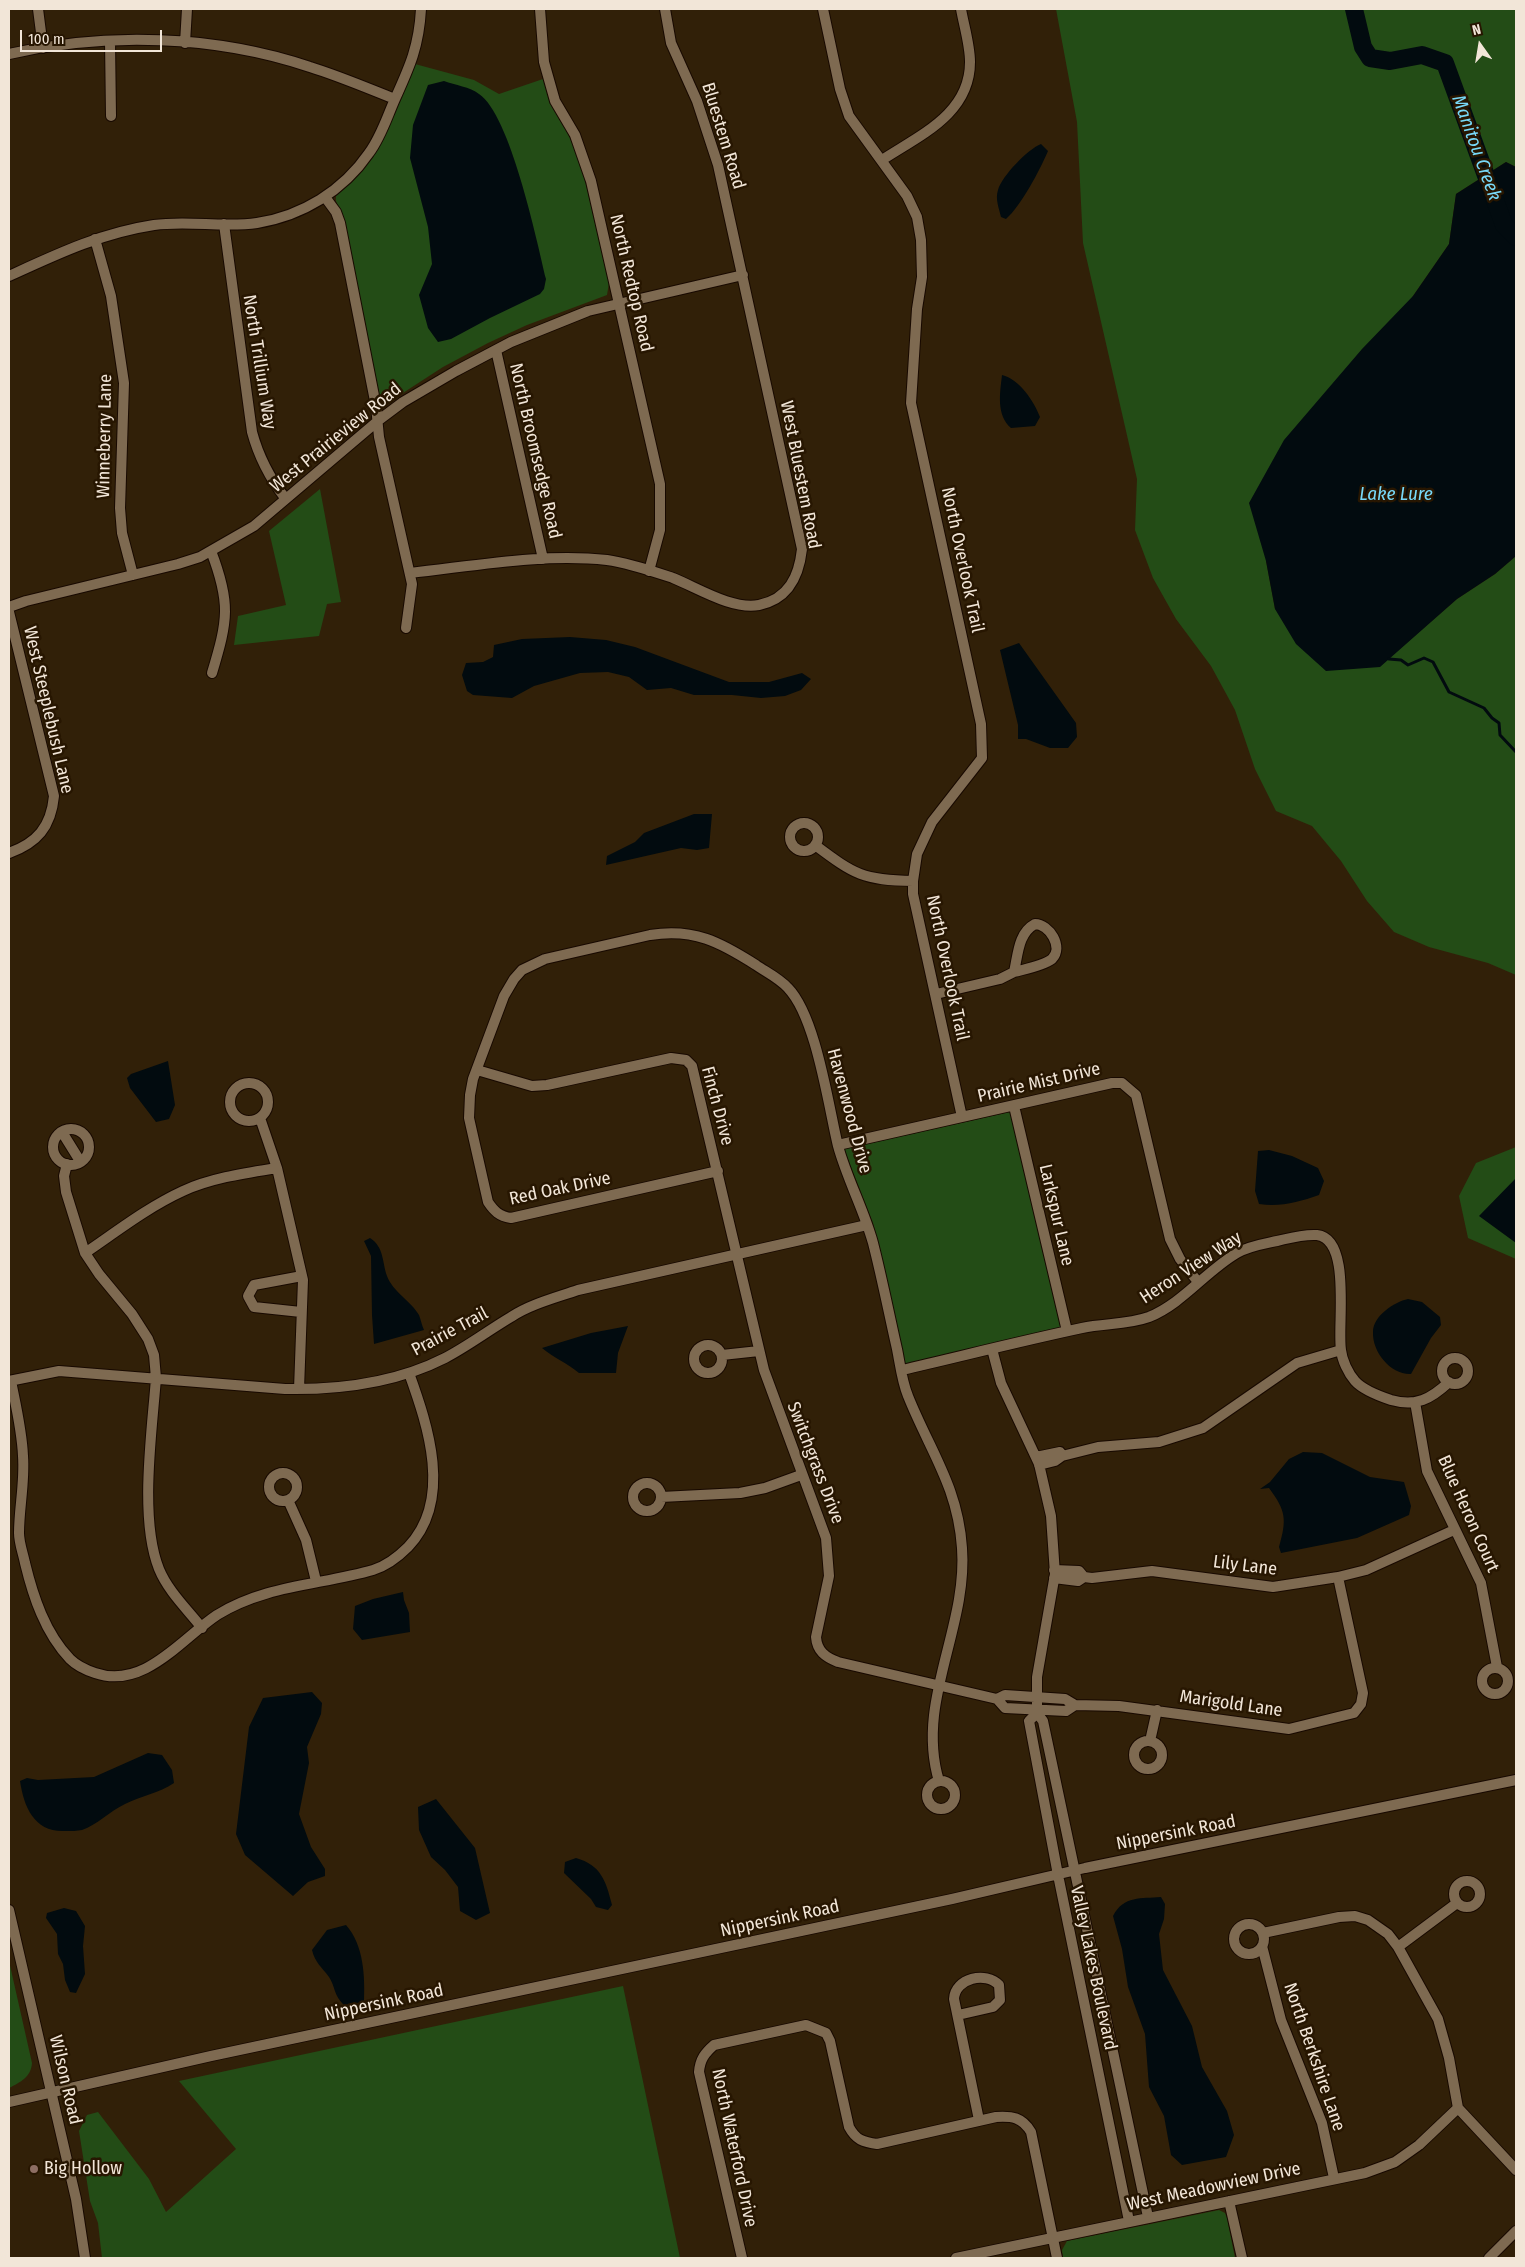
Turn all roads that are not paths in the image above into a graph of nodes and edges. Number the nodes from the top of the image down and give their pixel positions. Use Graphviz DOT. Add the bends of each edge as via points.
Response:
graph roads {
  1 [pos="38,9"];
  2 [pos="187,9"];
  3 [pos="421,9"];
  4 [pos="540,9"];
  5 [pos="665,9"];
  6 [pos="823,9"];
  7 [pos="960,9"];
  8 [pos="110,41"];
  9 [pos="185,43"];
  10 [pos="43,48"];
  11 [pos="9,54"];
  12 [pos="395,99"];
  13 [pos="111,116"];
  14 [pos="882,160"];
  15 [pos="325,197"];
  16 [pos="224,224"];
  17 [pos="95,239"];
  18 [pos="743,275"];
  19 [pos="9,276"];
  20 [pos="619,303"];
  21 [pos="496,350"];
  22 [pos="378,420"];
  23 [pos="286,498"];
  24 [pos="211,551"];
  25 [pos="543,559"];
  26 [pos="649,570"];
  27 [pos="410,573"];
  28 [pos="133,575"];
  29 [pos="9,607"];
  30 [pos="9,612"];
  31 [pos="406,628"];
  32 [pos="212,673"];
  33 [pos="815,845"];
  34 [pos="9,854"];
  35 [pos="913,881"];
  36 [pos="1014,972"];
  37 [pos="936,994"];
  38 [pos="476,1070"];
  39 [pos="1014,1106"];
  40 [pos="962,1117"];
  41 [pos="260,1118"];
  42 [pos="62,1132"];
  43 [pos="838,1145"];
  44 [pos="80,1161"];
  45 [pos="67,1164"];
  46 [pos="276,1168"];
  47 [pos="718,1171"];
  48 [pos="866,1225"];
  49 [pos="85,1253"];
  50 [pos="737,1254"];
  51 [pos="302,1276"];
  52 [pos="1198,1282"];
  53 [pos="302,1312"];
  54 [pos="1067,1331"];
  55 [pos="992,1349"];
  56 [pos="759,1350"];
  57 [pos="1341,1350"];
  58 [pos="722,1355"];
  59 [pos="902,1370"];
  60 [pos="409,1372"];
  61 [pos="156,1378"];
  62 [pos="10,1381"];
  63 [pos="1449,1382"];
  64 [pos="299,1389"];
  65 [pos="1415,1402"];
  66 [pos="1037,1461"];
  67 [pos="801,1475"];
  68 [pos="661,1497"];
  69 [pos="288,1500"];
  70 [pos="1454,1530"];
  71 [pos="1054,1574"];
  72 [pos="1338,1577"];
  73 [pos="316,1581"];
  74 [pos="202,1628"];
  75 [pos="1497,1668"];
  76 [pos="939,1685"];
  77 [pos="1037,1697"];
  78 [pos="997,1699"];
  79 [pos="1075,1705"];
  80 [pos="1157,1710"];
  81 [pos="1039,1715"];
  82 [pos="1150,1741"];
  83 [pos="1516,1780"];
  84 [pos="939,1781"];
  85 [pos="1075,1870"];
  86 [pos="1058,1875"];
  87 [pos="1457,1903"];
  88 [pos="9,1910"];
  89 [pos="1262,1933"];
  90 [pos="1262,1946"];
  91 [pos="1398,1947"];
  92 [pos="957,2009"];
  93 [pos="52,2092"];
  94 [pos="9,2102"];
  95 [pos="1458,2108"];
  96 [pos="980,2120"];
  97 [pos="1516,2170"];
  98 [pos="1334,2178"];
  99 [pos="1230,2202"];
  100 [pos="1148,2217"];
  101 [pos="1129,2221"];
  102 [pos="1516,2231"];
  103 [pos="1053,2238"];
  104 [pos="85,2258"];
  105 [pos="742,2258"];
  106 [pos="956,2258"];
  107 [pos="1057,2258"];
  108 [pos="1242,2258"];
  109 [pos="1489,2258"];
  1 -- 10 [label="street"];
  2 -- 9 [label="street"];
  3 -- 12 [label="street" via="417,48"];
  4 -- 20 [label="street, North Redtop Road" via="544,62 555,101 575,134 591,181"];
  5 -- 18 [label="street, Bluestem Road" via="671,43 697,102 718,165"];
  6 -- 14 [label="street, North Overlook Trail" via="849,116"];
  7 -- 14 [label="street" via="970,60 968,82 961,99 951,114"];
  8 -- 9 [label="street"];
  8 -- 10 [label="street"];
  8 -- 13 [label="street"];
  9 -- 12 [label="street" via="248,51 309,66"];
  10 -- 11 [label="street"];
  12 -- 15 [label="street" via="369,154 337,189"];
  14 -- 35 [label="street, North Overlook Trail" via="917,217 922,277 911,403 981,724 982,758 932,822 917,854"];
  15 -- 16 [label="street" via="274,219"];
  15 -- 22 [label="street" via="340,223"];
  16 -- 17 [label="street" via="182,222 155,225"];
  16 -- 23 [label="street, North Trillium Way" via="252,432 268,475"];
  17 -- 19 [label="street"];
  17 -- 28 [label="street, Winneberry Lane" via="111,296 124,383 120,508 122,533"];
  18 -- 20 [label="street, West Prairieview Road"];
  18 -- 26 [label="street, West Bluestem Road" via="802,549 800,568 793,582 777,598 749,606 734,604"];
  20 -- 21 [label="street, West Prairieview Road" via="567,318"];
  20 -- 26 [label="street, North Redtop Road" via="660,484 660,530"];
  21 -- 22 [label="street, West Prairieview Road"];
  21 -- 25 [label="street, North Broomsedge Road"];
  22 -- 23 [label="street, West Prairieview Road"];
  22 -- 27 [label="street" via="379,438"];
  23 -- 24 [label="street, West Prairieview Road" via="254,526"];
  24 -- 28 [label="street, West Prairieview Road" via="178,564"];
  24 -- 32 [label="street" via="226,603 226,621"];
  25 -- 26 [label="street, West Bluestem Road" via="609,560"];
  25 -- 27 [label="street, West Bluestem Road"];
  27 -- 31 [label="street" via="411,594"];
  28 -- 29 [label="street, West Prairieview Road"];
  30 -- 34 [label="street, West Steeplebush Lane" via="54,796 53,811 40,836"];
  33 -- 35 [label="street" via="862,876 879,881"];
  35 -- 37 [label="street, North Overlook Trail" via="913,894"];
  36 -- 36 [label="street" via="1027,928 1041,924 1055,940 1056,951 1052,959"];
  36 -- 37 [label="street" via="1000,979"];
  37 -- 40 [label="street, North Overlook Trail"];
  38 -- 43 [label="street, Havenwood Drive" via="504,996 514,979 532,964 650,935 696,934 729,948 788,988 805,1013"];
  38 -- 47 [label="street, Finch Drive" via="539,1086 671,1058 686,1060 695,1072"];
  38 -- 47 [label="street, Red Oak Drive" via="470,1095 470,1118 488,1202 502,1216 511,1218"];
  39 -- 40 [label="street, Prairie Mist Drive"];
  39 -- 52 [label="street, Prairie Mist Drive" via="1112,1082 1129,1087 1136,1095 1170,1239 1180,1259"];
  39 -- 54 [label="street, Larkspur Lane"];
  40 -- 43 [label="street, Prairie Mist Drive"];
  41 -- 46 [label="street"];
  42 -- 44 [label="street"];
  42 -- 44 [label="street" via="75,1129 88,1138 88,1154"];
  42 -- 45 [label="street" via="55,1140 54,1150 58,1160"];
  43 -- 48 [label="street, Havenwood Drive"];
  44 -- 45 [label="street"];
  45 -- 49 [label="street" via="64,1176 66,1192"];
  46 -- 49 [label="street" via="183,1191"];
  46 -- 51 [label="street"];
  47 -- 50 [label="street, Finch Drive"];
  48 -- 50 [label="street, Prairie Trail"];
  48 -- 59 [label="street, Havenwood Drive"];
  49 -- 61 [label="street" via="148,1339 154,1355"];
  50 -- 56 [label="street, Switchgrass Drive"];
  50 -- 60 [label="street, Prairie Trail" via="578,1290 536,1304 445,1358"];
  51 -- 53 [label="street"];
  51 -- 53 [label="street" via="254,1285 248,1296 254,1307"];
  52 -- 54 [label="street, Heron View Way" via="1164,1310 1148,1318"];
  52 -- 57 [label="street, Heron View Way" via="1224,1262 1254,1246 1303,1235 1327,1239 1333,1246 1342,1291"];
  53 -- 64 [label="street"];
  54 -- 55 [label="street, Heron View Way"];
  55 -- 59 [label="street, Heron View Way"];
  55 -- 66 [label="street, Valley Lakes Boulevard" via="1000,1383"];
  56 -- 58 [label="street"];
  56 -- 67 [label="street, Switchgrass Drive" via="771,1394"];
  57 -- 65 [label="street" via="1355,1381 1382,1397 1398,1402"];
  57 -- 66 [label="street" via="1296,1363 1203,1428 1159,1442 1098,1447 1062,1456 1056,1451"];
  59 -- 76 [label="street, Havenwood Drive" via="908,1395 956,1505 962,1549 959,1597"];
  60 -- 64 [label="street, Prairie Trail" via="364,1384"];
  60 -- 73 [label="street" via="424,1414 431,1452 433,1477 430,1505 423,1527 401,1554 387,1564 373,1570"];
  61 -- 62 [label="street, Prairie Trail" via="59,1371"];
  61 -- 64 [label="street, Prairie Trail"];
  61 -- 74 [label="street" via="148,1528 159,1569 167,1584"];
  62 -- 74 [label="street" via="18,1412 23,1456 19,1537 32,1594 65,1653 83,1668 118,1676 145,1669"];
  63 -- 65 [label="street" via="1434,1397"];
  65 -- 70 [label="street, Blue Heron Court" via="1427,1471"];
  66 -- 71 [label="street, Valley Lakes Boulevard" via="1051,1516"];
  67 -- 68 [label="street" via="765,1488 740,1492"];
  67 -- 76 [label="street, Switchgrass Drive" via="821,1522 828,1556 829,1576 816,1637 820,1651 838,1662"];
  69 -- 73 [label="street" via="306,1540"];
  70 -- 72 [label="street, Lily Lane" via="1381,1564"];
  70 -- 75 [label="street, Blue Heron Court" via="1481,1583"];
  71 -- 72 [label="street, Lily Lane" via="1078,1571 1084,1577 1092,1578 1152,1571 1273,1587"];
  71 -- 77 [label="street, Valley Lakes Boulevard" via="1037,1677"];
  72 -- 80 [label="street, Marigold Lane" via="1362,1693 1354,1713 1289,1728"];
  73 -- 74 [label="street" via="250,1598 216,1616"];
  76 -- 78 [label="street, Switchgrass Drive"];
  76 -- 84 [label="street, Havenwood Drive" via="931,1740 932,1760"];
  77 -- 78 [label="street" via="1005,1695"];
  77 -- 79 [label="street" via="1065,1699"];
  77 -- 81 [label="street, Valley Lakes Boulevard"];
  78 -- 81 [label="street, Marigold Lane" via="1005,1708"];
  79 -- 80 [label="street, Marigold Lane"];
  79 -- 81 [label="street, Marigold Lane" via="1066,1711"];
  80 -- 82 [label="street"];
  81 -- 85 [label="street, Valley Lakes Boulevard"];
  81 -- 86 [label="street, Valley Lakes Boulevard" via="1029,1722"];
  83 -- 85 [label="street, Nippersink Road"];
  85 -- 86 [label="street, Nippersink Road"];
  85 -- 100 [label="street, Valley Lakes Boulevard"];
  86 -- 93 [label="street, Nippersink Road"];
  86 -- 101 [label="street, Valley Lakes Boulevard"];
  87 -- 91 [label="street"];
  88 -- 93 [label="street, Wilson Road"];
  89 -- 90 [label="street"];
  89 -- 90 [label="street" via="1254,1925 1244,1924 1236,1930 1234,1940 1237,1948 1246,1953 1255,1952"];
  89 -- 91 [label="street" via="1355,1916 1378,1926"];
  90 -- 98 [label="street, North Berkshire Lane" via="1281,2020 1322,2123"];
  91 -- 95 [label="street" via="1438,2019"];
  92 -- 96 [label="street"];
  93 -- 94 [label="street, Nippersink Road"];
  93 -- 104 [label="street, Wilson Road" via="76,2199"];
  95 -- 97 [label="street"];
  95 -- 98 [label="street, West Meadowview Drive" via="1419,2145 1395,2162 1365,2173"];
  96 -- 103 [label="street" via="1010,2116 1026,2123 1031,2132"];
  96 -- 105 [label="street, North Waterford Drive" via="877,2144 862,2142 849,2127 826,2034 806,2025 714,2045 704,2053 699,2072"];
  98 -- 99 [label="street, West Meadowview Drive"];
  99 -- 100 [label="street, West Meadowview Drive"];
  99 -- 108 [label="street"];
  100 -- 101 [label="street, West Meadowview Drive"];
  101 -- 103 [label="street, West Meadowview Drive"];
  102 -- 109 [label="street"];
  103 -- 106 [label="street, West Meadowview Drive"];
  103 -- 107 [label="street"];
}
